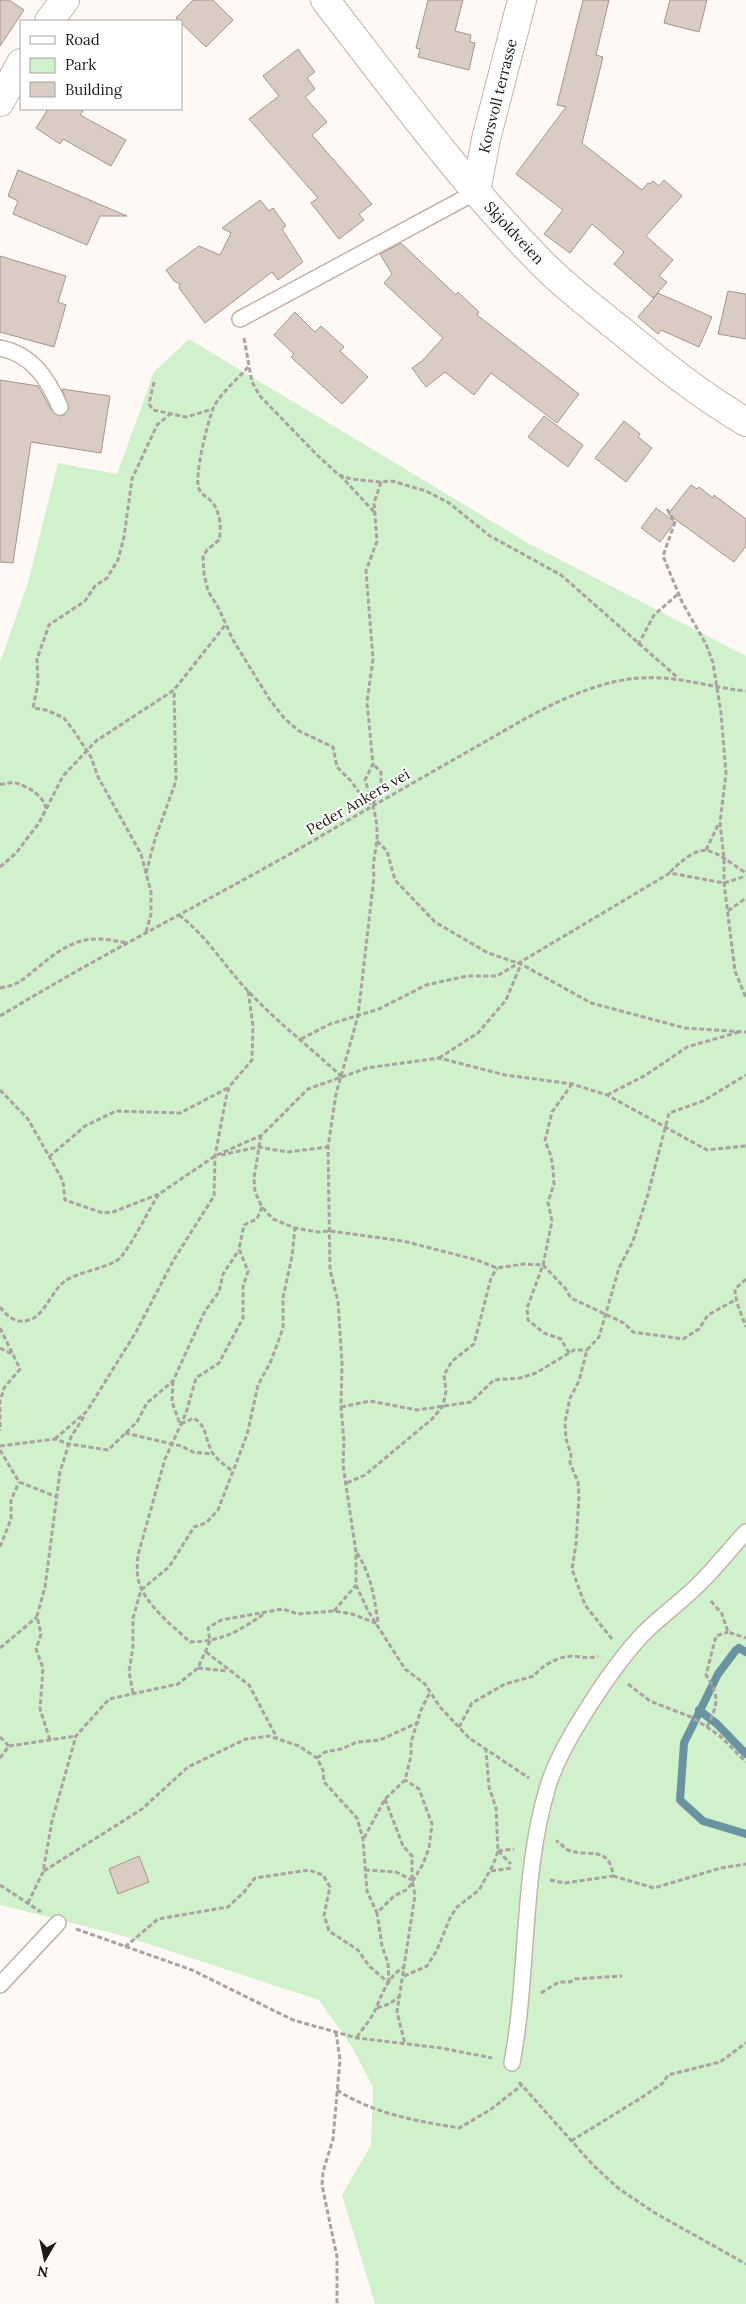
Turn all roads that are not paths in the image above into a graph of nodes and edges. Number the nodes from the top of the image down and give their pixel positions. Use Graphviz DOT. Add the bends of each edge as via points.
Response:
graph roads {
  1 [pos="65,0"];
  2 [pos="325,0"];
  3 [pos="522,0"];
  4 [pos="50,20"];
  5 [pos="20,66"];
  6 [pos="0,102"];
  7 [pos="476,192"];
  8 [pos="240,318"];
  9 [pos="0,348"];
  10 [pos="60,407"];
  11 [pos="746,422"];
  12 [pos="746,1532"];
  13 [pos="58,1923"];
  14 [pos="0,1985"];
  15 [pos="512,2063"];
  1 -- 4 [label="street"];
  2 -- 7 [label="street, Skjoldveien"];
  3 -- 7 [label="street, Korsvoll terrasse" via="486,138"];
  5 -- 6 [label="street"];
  7 -- 8 [label="lane"];
  7 -- 11 [label="street, Skjoldveien" via="534,255 589,305 699,392"];
  9 -- 10 [label="lane" via="15,351 34,365"];
  12 -- 15 [label="lane" via="698,1585 645,1632 626,1654 576,1728 548,1785 536,1840"];
  13 -- 14 [label="lane"];
}
